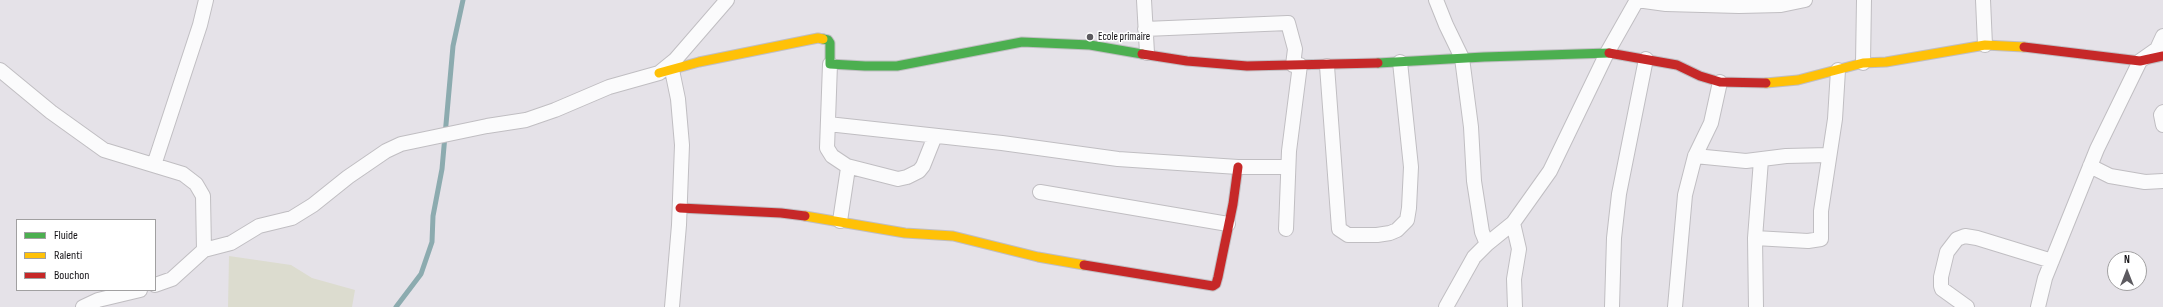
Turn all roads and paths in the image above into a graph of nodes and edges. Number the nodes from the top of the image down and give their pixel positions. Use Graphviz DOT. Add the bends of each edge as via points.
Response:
graph roads {
  1 [pos="206,0"];
  2 [pos="726,0"];
  3 [pos="1144,0"];
  4 [pos="1436,0"];
  5 [pos="1637,0"];
  6 [pos="1805,0"];
  7 [pos="1864,0"];
  8 [pos="1983,0"];
  9 [pos="1145,29"];
  10 [pos="2163,36"];
  11 [pos="1985,45"];
  12 [pos="1147,53"];
  13 [pos="1607,53"];
  14 [pos="2163,56"];
  15 [pos="1462,58"];
  16 [pos="1646,59"];
  17 [pos="2140,61"];
  18 [pos="1400,62"];
  19 [pos="1863,63"];
  20 [pos="830,64"];
  21 [pos="1296,65"];
  22 [pos="1328,66"];
  23 [pos="0,70"];
  24 [pos="1838,70"];
  25 [pos="665,72"];
  26 [pos="1720,82"];
  27 [pos="2163,112"];
  28 [pos="828,124"];
  29 [pos="2163,125"];
  30 [pos="935,136"];
  31 [pos="1828,155"];
  32 [pos="1695,156"];
  33 [pos="1761,160"];
  34 [pos="154,165"];
  35 [pos="847,166"];
  36 [pos="2090,166"];
  37 [pos="1238,167"];
  38 [pos="1288,167"];
  39 [pos="2163,181"];
  40 [pos="1040,192"];
  41 [pos="680,208"];
  42 [pos="840,221"];
  43 [pos="1513,223"];
  44 [pos="1228,224"];
  45 [pos="1286,229"];
  46 [pos="1755,238"];
  47 [pos="1487,244"];
  48 [pos="204,250"];
  49 [pos="2052,261"];
  50 [pos="156,285"];
  51 [pos="137,291"];
  52 [pos="83,307"];
  53 [pos="672,307"];
  54 [pos="1446,307"];
  55 [pos="1514,307"];
  56 [pos="1612,307"];
  57 [pos="1675,307"];
  58 [pos="1756,307"];
  59 [pos="1966,307"];
  60 [pos="2038,307"];
  1 -- 34 [label="street"];
  2 -- 25 [label="street"];
  3 -- 9 [label="street"];
  4 -- 15 [label="street"];
  5 -- 6 [label="street" via="1666,4 1739,6 1781,5"];
  5 -- 13 [label="street"];
  7 -- 19 [label="street"];
  8 -- 11 [label="street"];
  9 -- 12 [label="street"];
  9 -- 21 [label="street" via="1288,23 1295,49"];
  10 -- 17 [label="street" via="2157,48"];
  11 -- 17 [label="street" via="2006,45"];
  11 -- 19 [label="street" via="1886,62"];
  12 -- 20 [label="street" via="1090,45 1022,42 897,66"];
  12 -- 21 [label="street" via="1187,61 1247,66"];
  13 -- 15 [label="street"];
  13 -- 16 [label="street"];
  13 -- 43 [label="street" via="1554,164"];
  14 -- 17 [label="street"];
  15 -- 18 [label="street"];
  15 -- 47 [label="street" via="1472,127 1474,181 1482,232"];
  16 -- 26 [label="street" via="1677,65"];
  16 -- 56 [label="street" via="1620,194 1614,238"];
  17 -- 36 [label="street"];
  18 -- 22 [label="street"];
  18 -- 22 [label="street" via="1411,167 1409,208 1407,220 1401,227 1390,233 1377,235 1348,235 1339,229"];
  19 -- 24 [label="street"];
  20 -- 25 [label="street" via="830,43 818,38 699,62"];
  20 -- 28 [label="street"];
  21 -- 22 [label="street"];
  21 -- 38 [label="street"];
  23 -- 34 [label="street" via="104,150"];
  24 -- 26 [label="street" via="1798,80 1760,84"];
  24 -- 31 [label="street" via="1835,119"];
  25 -- 41 [label="street" via="678,99 682,145"];
  25 -- 48 [label="street" via="609,87 526,120 401,144 348,177 292,218 260,226 231,243"];
  26 -- 32 [label="street" via="1711,123"];
  27 -- 29 [label="street"];
  28 -- 30 [label="street"];
  28 -- 35 [label="street" via="828,152"];
  30 -- 35 [label="street" via="923,166 919,171 906,177 898,178"];
  30 -- 37 [label="street" via="1118,159"];
  31 -- 33 [label="street" via="1786,156"];
  31 -- 46 [label="street" via="1820,240"];
  32 -- 33 [label="street" via="1740,161"];
  32 -- 57 [label="street" via="1683,206"];
  33 -- 46 [label="street"];
  34 -- 48 [label="street" via="183,174 196,184 203,196"];
  35 -- 42 [label="street"];
  36 -- 39 [label="street" via="2110,176 2145,182"];
  36 -- 49 [label="street"];
  37 -- 38 [label="street"];
  37 -- 44 [label="street"];
  38 -- 45 [label="street"];
  40 -- 44 [label="street"];
  41 -- 42 [label="street" via="781,213"];
  41 -- 53 [label="street"];
  42 -- 44 [label="street" via="904,233 953,236 1044,258 1213,286 1217,282"];
  43 -- 47 [label="street"];
  43 -- 55 [label="street" via="1519,249 1514,279"];
  46 -- 58 [label="street"];
  47 -- 54 [label="street" via="1474,257"];
  48 -- 50 [label="street" via="172,279"];
  49 -- 59 [label="street" via="1977,238 1965,236 1957,239 1947,252 1941,286"];
  49 -- 60 [label="street"];
  51 -- 52 [label="street" via="98,300"];
}
